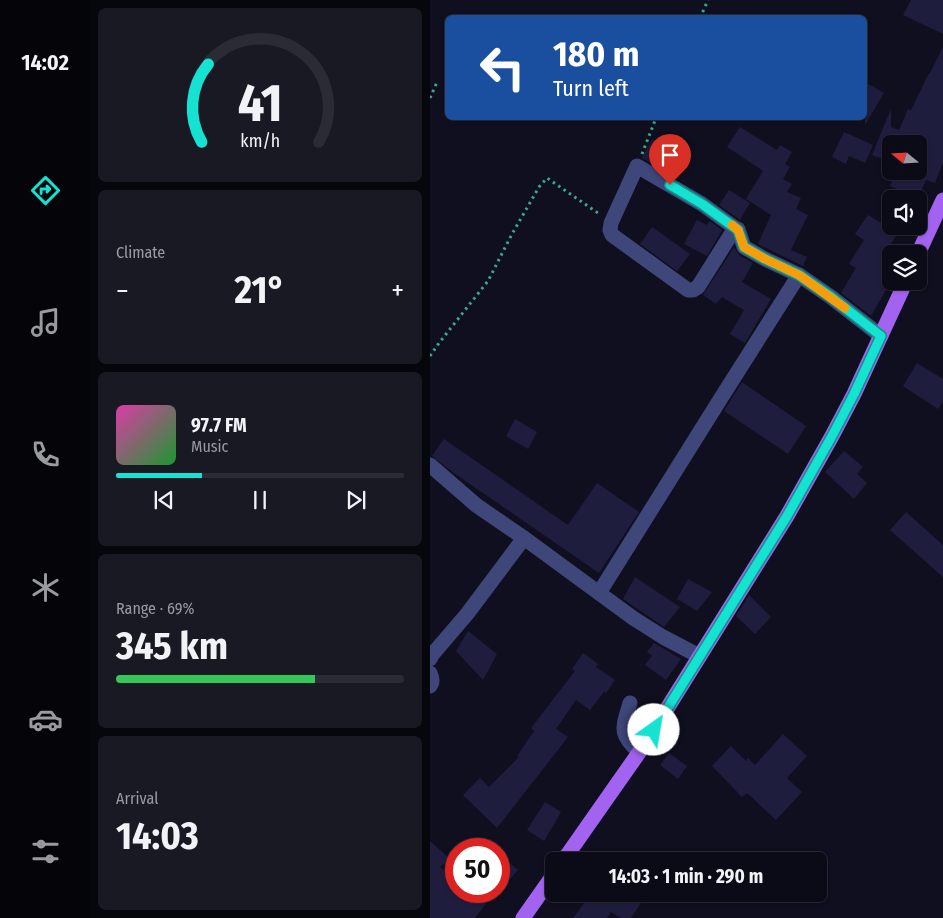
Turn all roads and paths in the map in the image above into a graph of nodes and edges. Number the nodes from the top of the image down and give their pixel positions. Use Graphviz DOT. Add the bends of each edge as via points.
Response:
graph roads {
  1 [pos="708,0"];
  2 [pos="701,15"];
  3 [pos="437,82"];
  4 [pos="430,98"];
  5 [pos="655,120"];
  6 [pos="637,166"];
  7 [pos="943,200"];
  8 [pos="611,223"];
  9 [pos="736,228"];
  10 [pos="922,245"];
  11 [pos="799,275"];
  12 [pos="902,290"];
  13 [pos="881,336"];
  14 [pos="430,356"];
  15 [pos="433,474"];
  16 [pos="524,538"];
  17 [pos="599,593"];
  18 [pos="700,656"];
  19 [pos="430,659"];
  20 [pos="430,673"];
  21 [pos="430,686"];
  22 [pos="630,703"];
  23 [pos="639,752"];
  24 [pos="568,852"];
  25 [pos="545,887"];
  26 [pos="523,918"];
  1 -- 2 [label="path"];
  3 -- 4 [label="path"];
  5 -- 6 [label="path"];
  6 -- 8 [label="street"];
  6 -- 9 [label="street"];
  7 -- 10 [label="main road"];
  8 -- 9 [label="street" via="612,235 688,290 698,287"];
  8 -- 14 [label="path" via="547,178 516,226 488,281"];
  9 -- 11 [label="street" via="744,247"];
  11 -- 13 [label="street"];
  11 -- 17 [label="street"];
  12 -- 13 [label="main road"];
  13 -- 18 [label="main road" via="841,419 796,500"];
  15 -- 16 [label="street"];
  16 -- 17 [label="street"];
  16 -- 19 [label="street"];
  17 -- 18 [label="street" via="663,637"];
  18 -- 23 [label="main road"];
  20 -- 21 [label="street"];
  22 -- 23 [label="street" via="624,732"];
  23 -- 24 [label="main road"];
  25 -- 26 [label="main road"];
}
